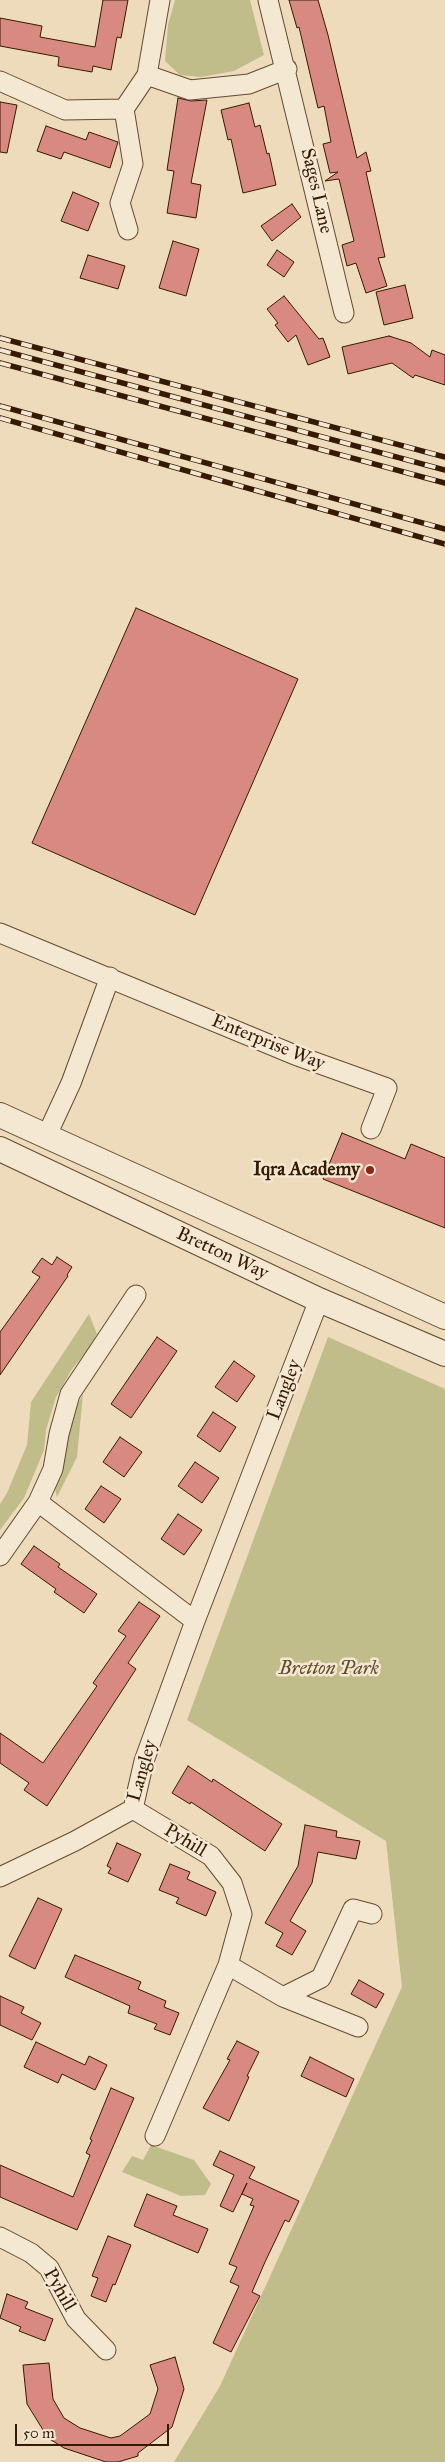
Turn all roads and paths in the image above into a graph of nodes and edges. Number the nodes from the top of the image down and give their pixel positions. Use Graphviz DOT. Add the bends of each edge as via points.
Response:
graph roads {
  1 [pos="160,0"];
  2 [pos="268,0"];
  3 [pos="287,69"];
  4 [pos="147,75"];
  5 [pos="0,81"];
  6 [pos="124,109"];
  7 [pos="128,230"];
  8 [pos="344,313"];
  9 [pos="0,933"];
  10 [pos="110,977"];
  11 [pos="0,1115"];
  12 [pos="371,1129"];
  13 [pos="46,1137"];
  14 [pos="0,1149"];
  15 [pos="136,1295"];
  16 [pos="319,1300"];
  17 [pos="445,1317"];
  18 [pos="445,1354"];
  19 [pos="38,1502"];
  20 [pos="0,1556"];
  21 [pos="194,1621"];
  22 [pos="133,1809"];
  23 [pos="0,1877"];
  24 [pos="372,1914"];
  25 [pos="228,1965"];
  26 [pos="283,1997"];
  27 [pos="358,2028"];
  28 [pos="155,2136"];
  29 [pos="1,2241"];
  30 [pos="106,2350"];
  1 -- 4 [label="street"];
  2 -- 3 [label="street, Sages Lane"];
  3 -- 4 [label="street" via="249,84 190,90"];
  3 -- 8 [label="street, Sages Lane"];
  4 -- 6 [label="street"];
  5 -- 6 [label="street" via="64,110"];
  6 -- 7 [label="street" via="133,164 120,203"];
  9 -- 10 [label="street, Enterprise Way"];
  10 -- 12 [label="street, Enterprise Way" via="295,1055 387,1088"];
  10 -- 13 [label="street" via="71,1082"];
  11 -- 13 [label="street, Bretton Way"];
  13 -- 17 [label="street, Bretton Way"];
  14 -- 16 [label="street, Bretton Way"];
  15 -- 19 [label="street" via="70,1394 53,1469"];
  16 -- 18 [label="street, Bretton Way"];
  16 -- 21 [label="street, Langley"];
  19 -- 20 [label="street"];
  19 -- 21 [label="street"];
  21 -- 22 [label="street, Langley" via="144,1760"];
  22 -- 23 [label="street, Langley"];
  22 -- 25 [label="street, Pyhill" via="212,1856 232,1883 242,1914"];
  24 -- 26 [label="street" via="353,1909 321,1978"];
  25 -- 26 [label="street"];
  25 -- 28 [label="street, Pyhill"];
  26 -- 27 [label="street"];
  29 -- 30 [label="street, Pyhill" via="31,2253 50,2268 76,2319"];
}
